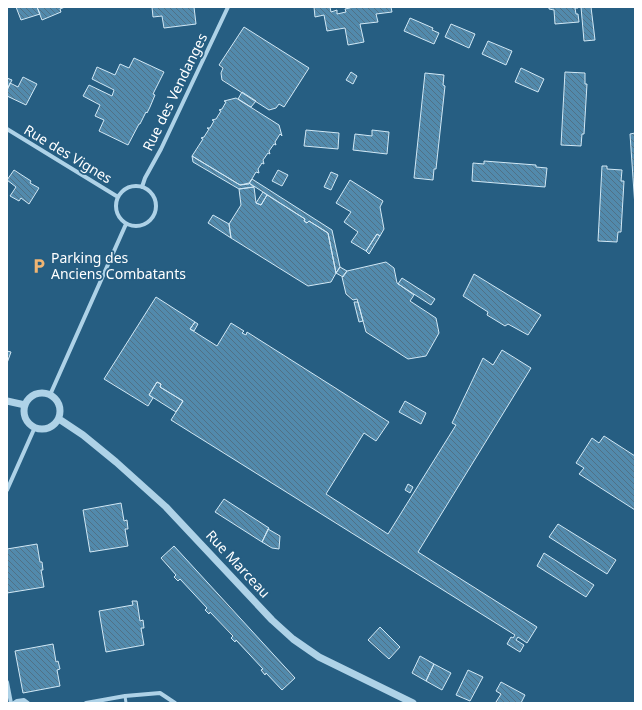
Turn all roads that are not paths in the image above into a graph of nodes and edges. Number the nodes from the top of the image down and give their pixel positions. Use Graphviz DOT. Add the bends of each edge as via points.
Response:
graph roads {
  1 [pos="228,7"];
  2 [pos="7,129"];
  3 [pos="142,187"];
  4 [pos="118,197"];
  5 [pos="126,224"];
  6 [pos="50,395"];
  7 [pos="7,401"];
  8 [pos="25,405"];
  9 [pos="59,419"];
  10 [pos="35,427"];
  11 [pos="7,490"];
  12 [pos="7,682"];
  13 [pos="124,696"];
  14 [pos="13,703"];
  15 [pos="28,703"];
  16 [pos="86,703"];
  17 [pos="126,703"];
  18 [pos="175,703"];
  19 [pos="413,703"];
  1 -- 3 [label="street, Rue des Vendanges"];
  2 -- 4 [label="street, Rue des Vignes"];
  3 -- 4 [label="street" via="128,188"];
  3 -- 5 [label="street" via="150,191 154,198 155,215 142,226"];
  4 -- 5 [label="street" via="117,212"];
  5 -- 6 [label="street"];
  6 -- 8 [label="street" via="34,395"];
  6 -- 9 [label="street" via="60,406"];
  7 -- 8 [label="street"];
  8 -- 10 [label="street" via="26,418"];
  9 -- 10 [label="street" via="43,429"];
  9 -- 19 [label="street, Rue Marceau" via="116,462 166,507 293,639 319,657"];
  10 -- 11 [label="street"];
  12 -- 14 [label="street"];
  13 -- 16 [label="street"];
  13 -- 17 [label="lane"];
  13 -- 18 [label="street" via="160,693"];
  14 -- 15 [label="street" via="24,700"];
}
